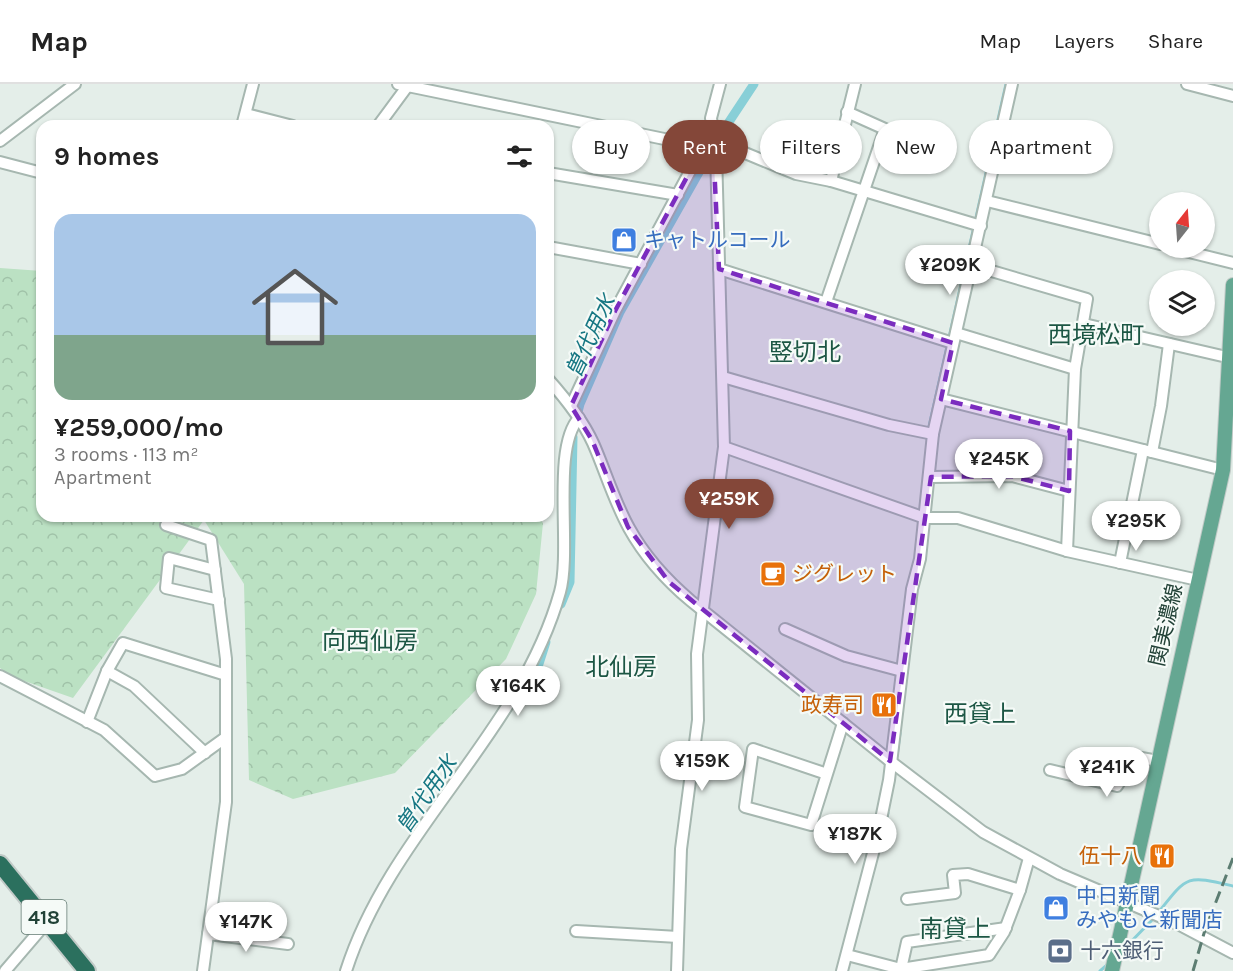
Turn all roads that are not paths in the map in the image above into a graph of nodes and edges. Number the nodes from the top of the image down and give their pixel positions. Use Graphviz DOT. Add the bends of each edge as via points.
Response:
graph roads {
  1 [pos="75,84"];
  2 [pos="253,84"];
  3 [pos="720,84"];
  4 [pos="855,84"];
  5 [pos="1012,84"];
  6 [pos="1187,84"];
  7 [pos="405,85"];
  8 [pos="1233,96"];
  9 [pos="847,112"];
  10 [pos="246,114"];
  11 [pos="244,120"];
  12 [pos="269,120"];
  13 [pos="382,120"];
  14 [pos="711,120"];
  15 [pos="662,137"];
  16 [pos="0,141"];
  17 [pos="748,154"];
  18 [pos="0,162"];
  19 [pos="36,171"];
  20 [pos="554,174"];
  21 [pos="692,174"];
  22 [pos="713,174"];
  23 [pos="831,181"];
  24 [pos="864,191"];
  25 [pos="678,195"];
  26 [pos="987,201"];
  27 [pos="981,226"];
  28 [pos="1149,241"];
  29 [pos="554,248"];
  30 [pos="1213,258"];
  31 [pos="1233,263"];
  32 [pos="641,264"];
  33 [pos="971,265"];
  34 [pos="719,269"];
  35 [pos="1233,285"];
  36 [pos="826,302"];
  37 [pos="1084,324"];
  38 [pos="1232,332"];
  39 [pos="954,338"];
  40 [pos="1169,344"];
  41 [pos="1231,358"];
  42 [pos="1075,369"];
  43 [pos="723,377"];
  44 [pos="554,386"];
  45 [pos="941,399"];
  46 [pos="571,406"];
  47 [pos="579,418"];
  48 [pos="1070,431"];
  49 [pos="933,434"];
  50 [pos="724,447"];
  51 [pos="1147,451"];
  52 [pos="1223,470"];
  53 [pos="931,477"];
  54 [pos="1069,491"];
  55 [pos="925,518"];
  56 [pos="166,525"];
  57 [pos="1068,551"];
  58 [pos="1120,563"];
  59 [pos="215,570"];
  60 [pos="1198,580"];
  61 [pos="219,600"];
  62 [pos="703,610"];
  63 [pos="785,629"];
  64 [pos="107,671"];
  65 [pos="902,671"];
  66 [pos="226,675"];
  67 [pos="0,676"];
  68 [pos="87,722"];
  69 [pos="843,723"];
  70 [pos="225,738"];
  71 [pos="205,753"];
  72 [pos="890,761"];
  73 [pos="1158,761"];
  74 [pos="1050,770"];
  75 [pos="827,774"];
  76 [pos="1029,858"];
  77 [pos="0,864"];
  78 [pos="1020,890"];
  79 [pos="907,899"];
  80 [pos="1126,902"];
  81 [pos="47,922"];
  82 [pos="1006,928"];
  83 [pos="576,931"];
  84 [pos="208,933"];
  85 [pos="678,937"];
  86 [pos="288,944"];
  87 [pos="1233,953"];
  88 [pos="847,955"];
  89 [pos="901,969"];
  90 [pos="1112,969"];
  91 [pos="4,971"];
  92 [pos="85,971"];
  93 [pos="203,971"];
  94 [pos="346,971"];
  95 [pos="677,971"];
  96 [pos="842,971"];
  1 -- 16 [label="street"];
  2 -- 10 [label="street"];
  3 -- 14 [label="street"];
  4 -- 9 [label="street"];
  5 -- 26 [label="street"];
  6 -- 8 [label="street"];
  7 -- 13 [label="street"];
  7 -- 15 [label="street"];
  9 -- 23 [label="street"];
  9 -- 24 [label="street" via="885,129"];
  10 -- 11 [label="street"];
  10 -- 12 [label="street"];
  17 -- 23 [label="street" via="796,174"];
  18 -- 19 [label="street"];
  20 -- 25 [label="street"];
  21 -- 25 [label="street"];
  22 -- 34 [label="street"];
  23 -- 24 [label="street"];
  24 -- 27 [label="street"];
  24 -- 36 [label="street"];
  25 -- 32 [label="street"];
  26 -- 27 [label="street"];
  26 -- 28 [label="street"];
  27 -- 33 [label="street"];
  29 -- 32 [label="street"];
  30 -- 31 [label="street"];
  32 -- 46 [label="street"];
  33 -- 37 [label="street" via="1087,299"];
  33 -- 39 [label="street"];
  34 -- 36 [label="street"];
  34 -- 43 [label="street"];
  35 -- 38 [label="main road, 関美濃線"];
  36 -- 39 [label="street"];
  37 -- 40 [label="street"];
  37 -- 42 [label="street"];
  38 -- 41 [label="main road, 関美濃線"];
  39 -- 42 [label="street"];
  39 -- 45 [label="street"];
  40 -- 41 [label="street"];
  40 -- 51 [label="street" via="1161,406"];
  41 -- 52 [label="main road, 関美濃線"];
  42 -- 48 [label="street"];
  43 -- 49 [label="street"];
  43 -- 50 [label="street"];
  44 -- 46 [label="street"];
  45 -- 48 [label="street"];
  45 -- 49 [label="street"];
  46 -- 47 [label="street"];
  47 -- 62 [label="street" via="628,527 669,582"];
  47 -- 94 [label="street" via="572,426 564,471 564,571 535,662 513,700 385,883 363,923"];
  48 -- 51 [label="street"];
  48 -- 54 [label="street"];
  49 -- 53 [label="street"];
  50 -- 55 [label="street"];
  50 -- 62 [label="street"];
  51 -- 52 [label="street"];
  51 -- 58 [label="street"];
  52 -- 60 [label="main road, 関美濃線"];
  53 -- 54 [label="street" via="1012,476"];
  53 -- 55 [label="street"];
  54 -- 57 [label="street"];
  55 -- 57 [label="street" via="958,518"];
  55 -- 65 [label="street"];
  56 -- 59 [label="street" via="211,540"];
  57 -- 58 [label="street"];
  58 -- 60 [label="street"];
  59 -- 61 [label="street"];
  59 -- 61 [label="street" via="169,558 166,588"];
  60 -- 73 [label="main road, 関美濃線"];
  61 -- 66 [label="street"];
  62 -- 69 [label="street"];
  62 -- 85 [label="street" via="697,654 698,720 681,849"];
  63 -- 65 [label="street" via="846,656"];
  64 -- 66 [label="street" via="123,643"];
  64 -- 68 [label="street"];
  64 -- 71 [label="street" via="134,686"];
  65 -- 72 [label="street"];
  66 -- 70 [label="street"];
  67 -- 68 [label="street"];
  68 -- 71 [label="street" via="104,730 155,776 182,769"];
  69 -- 72 [label="street"];
  69 -- 75 [label="street"];
  70 -- 71 [label="street"];
  70 -- 84 [label="street" via="225,817"];
  72 -- 76 [label="street" via="983,832"];
  72 -- 88 [label="street" via="878,834"];
  73 -- 74 [label="street" via="1136,757 1117,786"];
  73 -- 80 [label="main road, 関美濃線"];
  75 -- 75 [label="street" via="811,825 745,807 753,749"];
  76 -- 78 [label="street"];
  76 -- 80 [label="street"];
  77 -- 81 [label="highway, 418"];
  78 -- 79 [label="street" via="968,874 953,874 955,893"];
  78 -- 82 [label="street"];
  80 -- 87 [label="street" via="1203,935"];
  80 -- 90 [label="main road, 関美濃線"];
  81 -- 91 [label="street"];
  81 -- 92 [label="highway, 418"];
  82 -- 89 [label="street" via="989,955"];
  82 -- 89 [label="street" via="907,942"];
  83 -- 85 [label="street"];
  84 -- 86 [label="street"];
  84 -- 93 [label="street"];
  85 -- 95 [label="street"];
  88 -- 89 [label="street"];
  88 -- 96 [label="street"];
}
